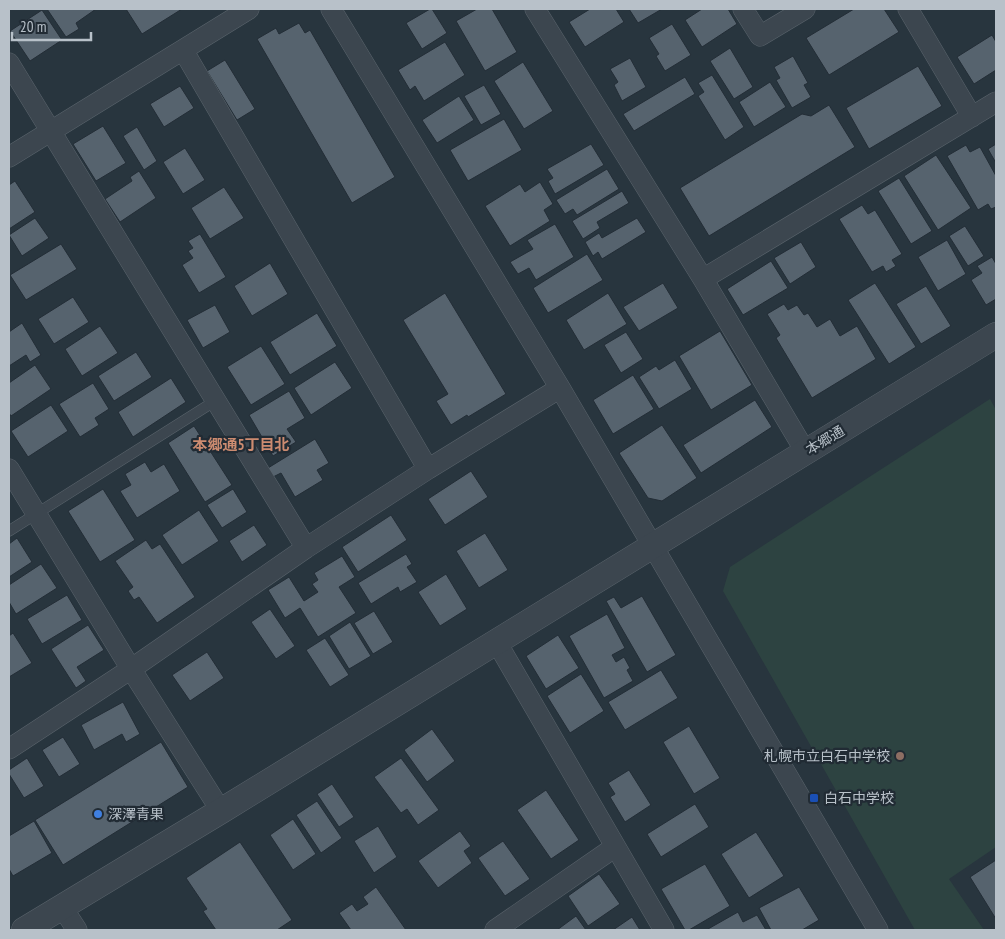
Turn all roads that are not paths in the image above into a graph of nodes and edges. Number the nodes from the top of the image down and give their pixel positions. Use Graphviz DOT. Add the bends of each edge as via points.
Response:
graph roads {
  1 [pos="249,9"];
  2 [pos="331,9"];
  3 [pos="535,9"];
  4 [pos="743,9"];
  5 [pos="805,9"];
  6 [pos="908,9"];
  7 [pos="183,50"];
  8 [pos="9,63"];
  9 [pos="996,102"];
  10 [pos="972,117"];
  11 [pos="51,131"];
  12 [pos="9,157"];
  13 [pos="703,279"];
  14 [pos="996,335"];
  15 [pos="560,388"];
  16 [pos="215,401"];
  17 [pos="805,452"];
  18 [pos="9,469"];
  19 [pos="428,469"];
  20 [pos="36,514"];
  21 [pos="9,531"];
  22 [pos="654,545"];
  23 [pos="306,548"];
  24 [pos="496,641"];
  25 [pos="131,669"];
  26 [pos="9,749"];
  27 [pos="221,811"];
  28 [pos="615,847"];
  29 [pos="62,907"];
  30 [pos="24,930"];
  31 [pos="78,930"];
  32 [pos="496,930"];
  33 [pos="664,930"];
  34 [pos="878,930"];
  1 -- 7 [label="street"];
  2 -- 15 [label="street"];
  3 -- 13 [label="street"];
  4 -- 5 [label="street" via="760,36"];
  6 -- 10 [label="street"];
  7 -- 11 [label="street"];
  7 -- 19 [label="street"];
  8 -- 11 [label="street"];
  9 -- 10 [label="street"];
  10 -- 13 [label="street"];
  11 -- 12 [label="street"];
  11 -- 16 [label="street"];
  13 -- 17 [label="street"];
  14 -- 17 [label="street, 本郷通"];
  15 -- 19 [label="street"];
  15 -- 22 [label="street"];
  16 -- 20 [label="lane"];
  16 -- 23 [label="street"];
  17 -- 22 [label="street, 本郷通"];
  18 -- 20 [label="street"];
  19 -- 23 [label="street"];
  20 -- 21 [label="lane"];
  20 -- 25 [label="street"];
  22 -- 24 [label="street, 本郷通"];
  22 -- 34 [label="street"];
  23 -- 25 [label="street"];
  24 -- 27 [label="street, 本郷通"];
  24 -- 28 [label="street"];
  25 -- 26 [label="street"];
  25 -- 27 [label="street"];
  27 -- 29 [label="street, 本郷通"];
  28 -- 32 [label="street"];
  28 -- 33 [label="street"];
  29 -- 30 [label="street, 本郷通"];
  29 -- 31 [label="street"];
}
